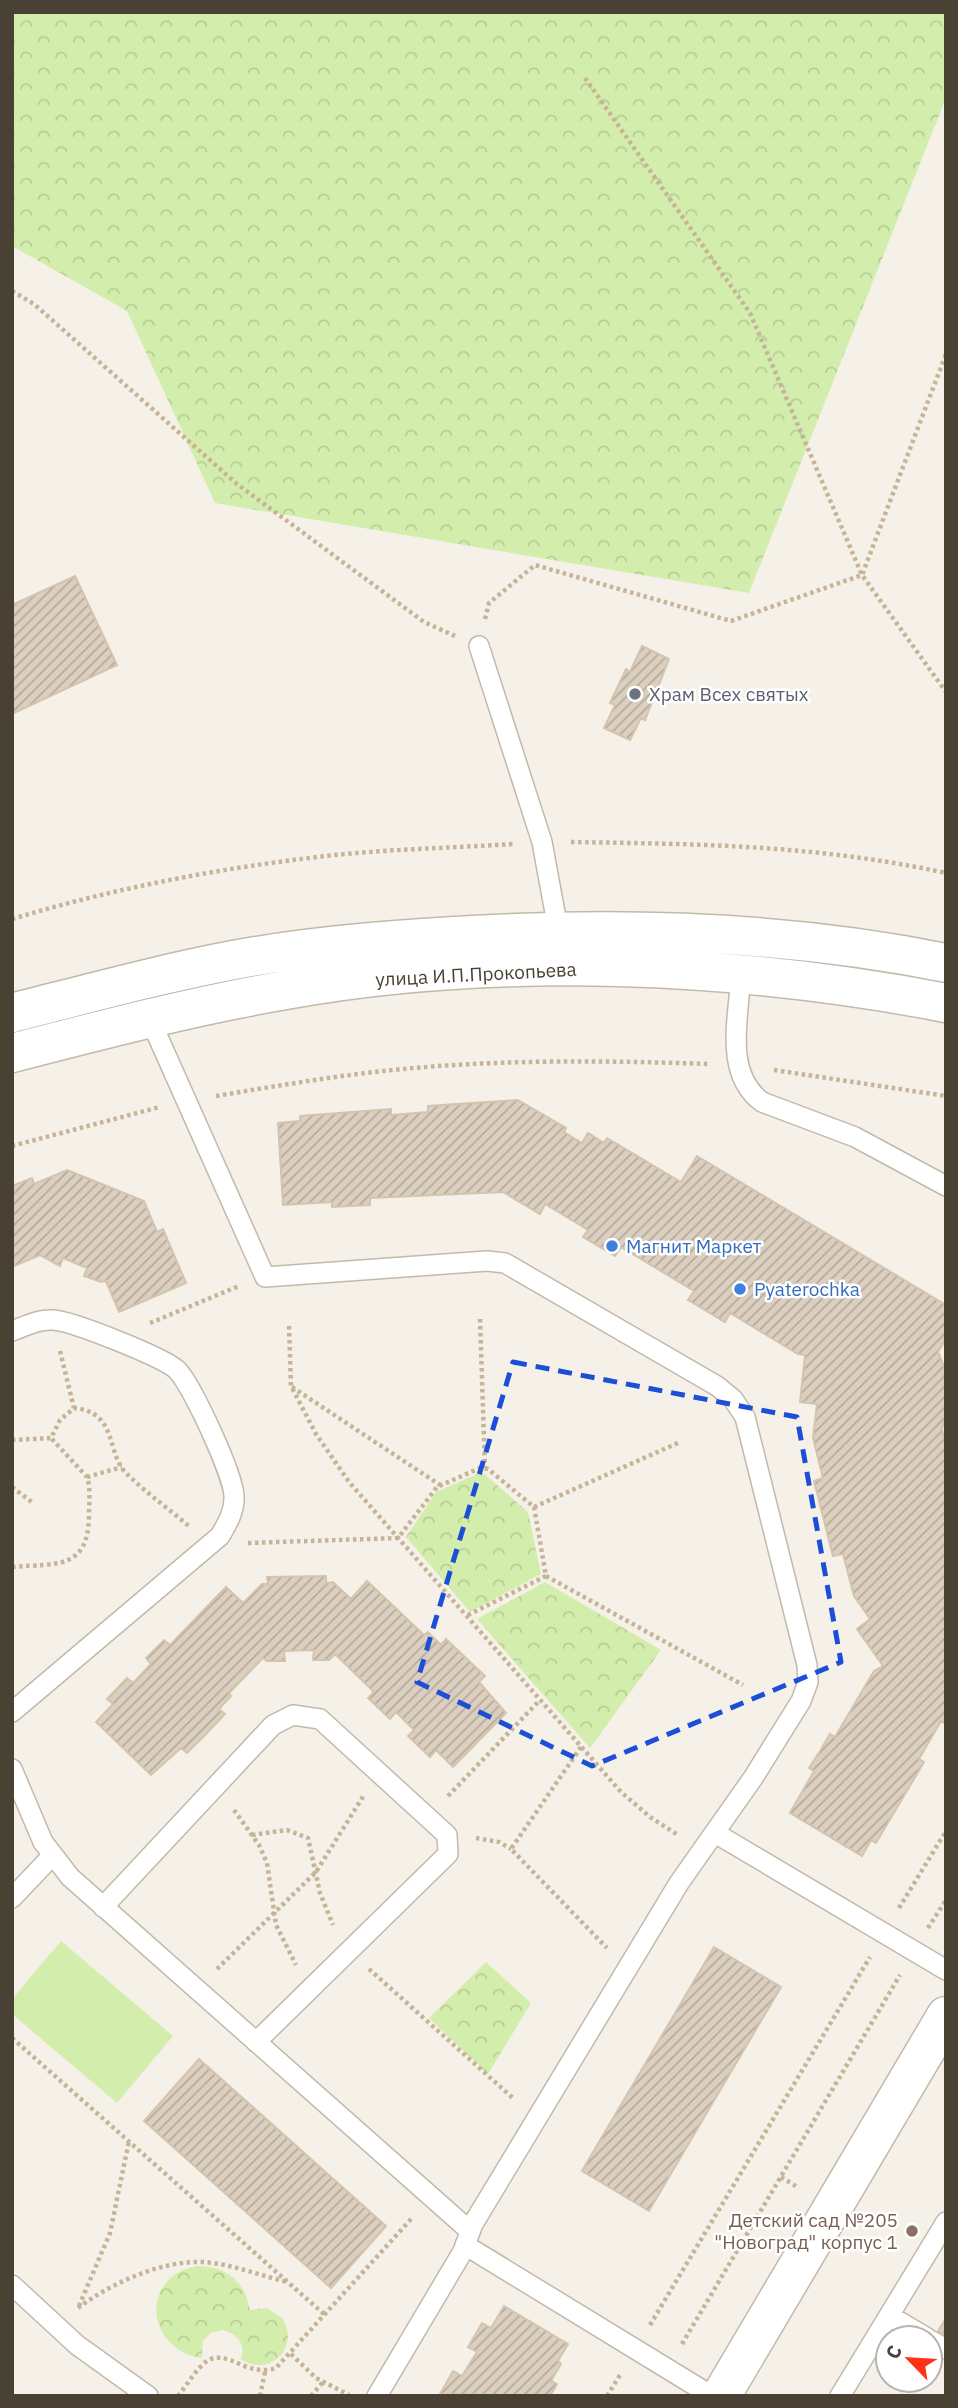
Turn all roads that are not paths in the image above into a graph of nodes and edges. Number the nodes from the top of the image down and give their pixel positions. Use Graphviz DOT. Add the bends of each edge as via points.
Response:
graph roads {
  1 [pos="479,646"];
  2 [pos="558,929"];
  3 [pos="742,934"];
  4 [pos="946,963"];
  5 [pos="565,967"];
  6 [pos="741,974"];
  7 [pos="134,983"];
  8 [pos="946,1003"];
  9 [pos="12,1013"];
  10 [pos="149,1017"];
  11 [pos="12,1053"];
  12 [pos="946,1186"];
  13 [pos="12,1331"];
  14 [pos="12,1712"];
  15 [pos="12,1769"];
  16 [pos="715,1833"];
  17 [pos="52,1856"];
  18 [pos="12,1898"];
  19 [pos="103,1907"];
  20 [pos="946,1970"];
  21 [pos="946,2016"];
  22 [pos="256,2042"];
  23 [pos="946,2222"];
  24 [pos="467,2238"];
  25 [pos="12,2285"];
  26 [pos="890,2316"];
  27 [pos="904,2324"];
  28 [pos="148,2396"];
  29 [pos="377,2396"];
  30 [pos="712,2396"];
  31 [pos="721,2396"];
  32 [pos="840,2396"];
  1 -- 2 [label="lane" via="542,842"];
  2 -- 3 [label="street, улица И.П.Прокопьева"];
  2 -- 5 [label="street"];
  2 -- 7 [label="street, улица И.П.Прокопьева" via="360,942 239,959"];
  3 -- 4 [label="street, улица И.П.Прокопьева" via="882,950"];
  3 -- 6 [label="street"];
  5 -- 6 [label="street, улица И.П.Прокопьева"];
  5 -- 10 [label="street, улица И.П.Прокопьева" via="433,972 293,988"];
  6 -- 8 [label="street, улица И.П.Прокопьева" via="873,989"];
  6 -- 12 [label="lane" via="736,1065 750,1093 762,1102 875,1146"];
  7 -- 9 [label="street, улица И.П.Прокопьева"];
  7 -- 10 [label="street"];
  10 -- 11 [label="street, улица И.П.Прокопьева"];
  10 -- 16 [label="lane" via="265,1277 505,1263 717,1386 739,1407 808,1673 801,1701"];
  13 -- 14 [label="lane" via="53,1320 167,1363 192,1394 229,1473 234,1496 227,1524 210,1544"];
  15 -- 17 [label="lane"];
  16 -- 20 [label="lane"];
  16 -- 24 [label="lane" via="627,1969"];
  17 -- 18 [label="lane"];
  17 -- 19 [label="lane"];
  19 -- 22 [label="lane"];
  19 -- 22 [label="lane" via="273,1725 293,1715 320,1718 379,1770 447,1835 445,1859"];
  21 -- 31 [label="street"];
  22 -- 24 [label="lane" via="431,2196"];
  23 -- 26 [label="lane"];
  24 -- 29 [label="lane"];
  24 -- 30 [label="lane"];
  25 -- 28 [label="lane" via="60,2330"];
  26 -- 27 [label="lane"];
  26 -- 32 [label="lane"];
}
